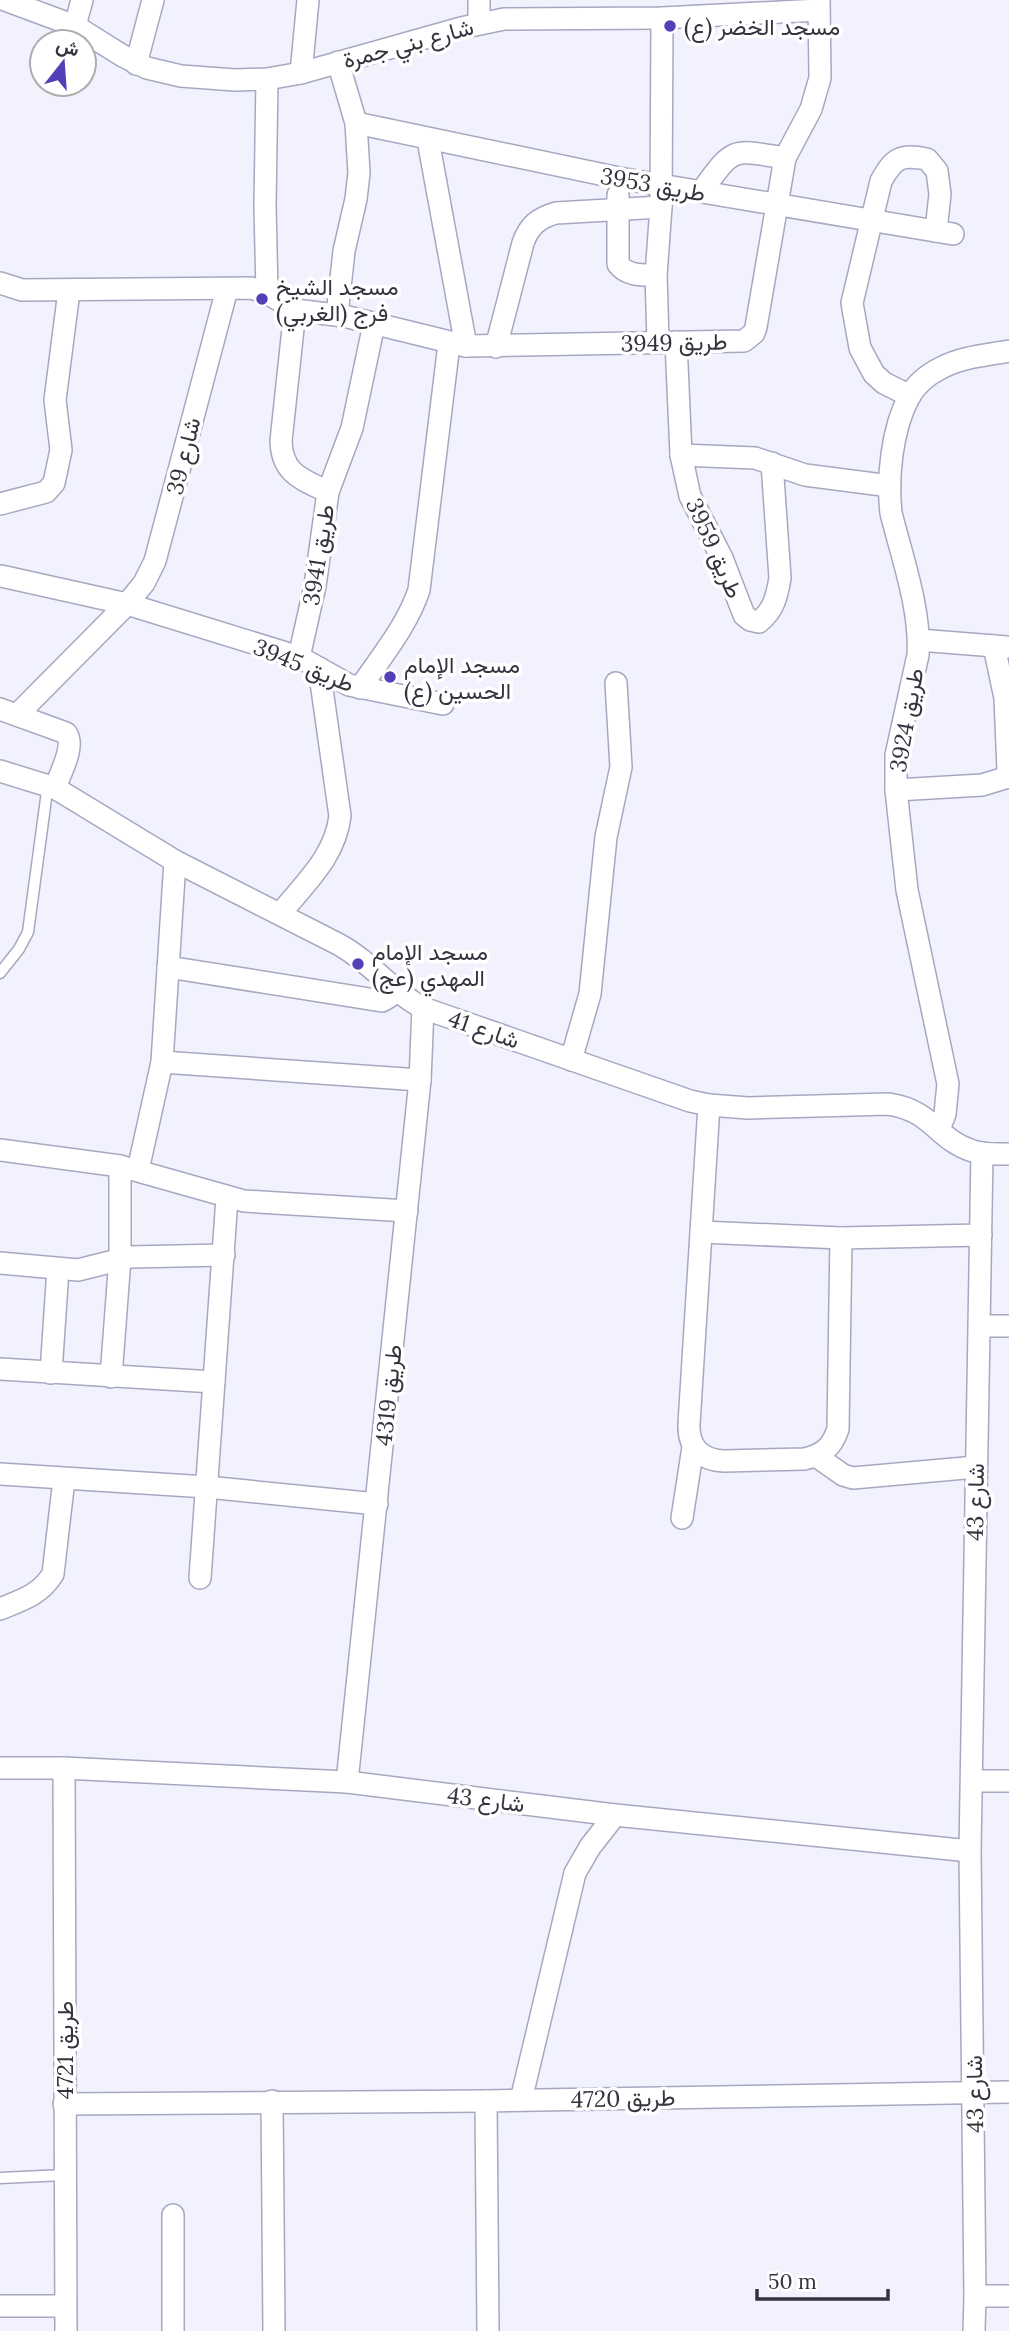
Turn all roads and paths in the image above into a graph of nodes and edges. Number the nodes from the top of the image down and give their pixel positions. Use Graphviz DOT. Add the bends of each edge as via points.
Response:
graph roads {
  1 [pos="5,0"];
  2 [pos="82,0"];
  3 [pos="153,0"];
  4 [pos="308,0"];
  5 [pos="479,0"];
  6 [pos="32,5"];
  7 [pos="819,5"];
  8 [pos="719,8"];
  9 [pos="526,9"];
  10 [pos="662,18"];
  11 [pos="479,24"];
  12 [pos="75,26"];
  13 [pos="338,62"];
  14 [pos="136,64"];
  15 [pos="301,73"];
  16 [pos="268,79"];
  17 [pos="356,123"];
  18 [pos="428,140"];
  19 [pos="785,158"];
  20 [pos="619,178"];
  21 [pos="701,192"];
  22 [pos="661,196"];
  23 [pos="777,205"];
  24 [pos="618,209"];
  25 [pos="870,222"];
  26 [pos="656,275"];
  27 [pos="0,283"];
  28 [pos="227,289"];
  29 [pos="69,291"];
  30 [pos="267,293"];
  31 [pos="295,310"];
  32 [pos="337,315"];
  33 [pos="373,324"];
  34 [pos="667,342"];
  35 [pos="458,345"];
  36 [pos="496,347"];
  37 [pos="1009,351"];
  38 [pos="910,396"];
  39 [pos="681,455"];
  40 [pos="772,463"];
  41 [pos="890,486"];
  42 [pos="328,492"];
  43 [pos="0,504"];
  44 [pos="0,573"];
  45 [pos="127,604"];
  46 [pos="919,640"];
  47 [pos="1001,646"];
  48 [pos="299,657"];
  49 [pos="319,668"];
  50 [pos="616,683"];
  51 [pos="360,688"];
  52 [pos="443,704"];
  53 [pos="8,712"];
  54 [pos="0,771"];
  55 [pos="52,786"];
  56 [pos="896,790"];
  57 [pos="175,862"];
  58 [pos="280,914"];
  59 [pos="167,967"];
  60 [pos="0,973"];
  61 [pos="393,989"];
  62 [pos="423,1008"];
  63 [pos="571,1060"];
  64 [pos="162,1062"];
  65 [pos="420,1080"];
  66 [pos="709,1105"];
  67 [pos="939,1129"];
  68 [pos="0,1150"];
  69 [pos="982,1153"];
  70 [pos="1009,1154"];
  71 [pos="129,1168"];
  72 [pos="228,1198"];
  73 [pos="407,1211"];
  74 [pos="701,1231"];
  75 [pos="981,1235"];
  76 [pos="841,1238"];
  77 [pos="224,1255"];
  78 [pos="120,1258"];
  79 [pos="0,1262"];
  80 [pos="58,1269"];
  81 [pos="980,1326"];
  82 [pos="1009,1326"];
  83 [pos="0,1369"];
  84 [pos="51,1373"];
  85 [pos="111,1377"];
  86 [pos="214,1382"];
  87 [pos="693,1447"];
  88 [pos="816,1456"];
  89 [pos="976,1467"];
  90 [pos="0,1474"];
  91 [pos="64,1479"];
  92 [pos="207,1487"];
  93 [pos="377,1504"];
  94 [pos="682,1518"];
  95 [pos="200,1578"];
  96 [pos="0,1609"];
  97 [pos="0,1768"];
  98 [pos="64,1768"];
  99 [pos="972,1781"];
  100 [pos="1009,1781"];
  101 [pos="347,1782"];
  102 [pos="615,1815"];
  103 [pos="971,1851"];
  104 [pos="974,2091"];
  105 [pos="1009,2092"];
  106 [pos="521,2100"];
  107 [pos="272,2101"];
  108 [pos="486,2101"];
  109 [pos="64,2104"];
  110 [pos="64,2175"];
  111 [pos="0,2178"];
  112 [pos="173,2215"];
  113 [pos="975,2296"];
  114 [pos="1009,2296"];
  115 [pos="0,2306"];
  116 [pos="65,2306"];
  117 [pos="66,2331"];
  118 [pos="173,2331"];
  119 [pos="274,2331"];
  120 [pos="488,2331"];
  121 [pos="974,2331"];
  1 -- 6 [label="street, شارع بني جمرة"];
  2 -- 12 [label="street"];
  3 -- 14 [label="street"];
  4 -- 15 [label="street"];
  5 -- 11 [label="street"];
  6 -- 12 [label="street, شارع بني جمرة"];
  7 -- 8 [label="street, شارع بني جمرة"];
  7 -- 19 [label="street, طريق 3949" via="822,61 817,93"];
  8 -- 10 [label="street, شارع بني جمرة"];
  9 -- 10 [label="street, شارع بني جمرة"];
  9 -- 11 [label="street, شارع بني جمرة"];
  10 -- 22 [label="street, طريق 3959"];
  11 -- 13 [label="street, شارع بني جمرة"];
  12 -- 14 [label="street, شارع بني جمرة"];
  13 -- 15 [label="street, شارع بني جمرة"];
  13 -- 17 [label="street"];
  14 -- 16 [label="street, شارع بني جمرة" via="181,76"];
  15 -- 16 [label="street, شارع بني جمرة"];
  16 -- 30 [label="street"];
  17 -- 18 [label="street, طريق 3953"];
  17 -- 32 [label="street" via="359,173"];
  18 -- 20 [label="street, طريق 3953"];
  18 -- 35 [label="street"];
  19 -- 21 [label="street" via="734,153"];
  19 -- 23 [label="street, طريق 3949"];
  20 -- 22 [label="street, طريق 3953"];
  20 -- 24 [label="street"];
  21 -- 22 [label="street, طريق 3953"];
  21 -- 23 [label="street, طريق 3953"];
  22 -- 24 [label="street"];
  22 -- 26 [label="street, طريق 3959"];
  23 -- 25 [label="street, طريق 3953"];
  23 -- 34 [label="street, طريق 3949" via="754,333 737,342"];
  24 -- 26 [label="street" via="618,264 635,275"];
  24 -- 36 [label="street" via="556,213 545,216 527,232"];
  25 -- 25 [label="street, طريق 3953" via="944,233 937,171 927,159 900,158 890,165"];
  25 -- 38 [label="street" via="852,303 860,348 874,374"];
  26 -- 34 [label="street, طريق 3959"];
  27 -- 29 [label="street" via="22,290"];
  28 -- 29 [label="street"];
  28 -- 30 [label="street"];
  28 -- 45 [label="street, شارع 39" via="155,561"];
  29 -- 43 [label="street" via="55,400 61,450 54,483 46,492"];
  30 -- 31 [label="street, طريق 3949"];
  31 -- 32 [label="street, طريق 3949"];
  31 -- 42 [label="street, طريق 3941" via="281,453 294,474"];
  32 -- 33 [label="street, طريق 3949"];
  33 -- 35 [label="street, طريق 3949"];
  33 -- 42 [label="street" via="352,428"];
  34 -- 36 [label="street, طريق 3949"];
  34 -- 39 [label="street, طريق 3959"];
  35 -- 36 [label="street, طريق 3949"];
  35 -- 51 [label="street" via="419,590 402,627"];
  37 -- 38 [label="street" via="943,367 919,383"];
  38 -- 41 [label="street, طريق 3924" via="896,440"];
  39 -- 40 [label="street"];
  39 -- 40 [label="street, طريق 3959" via="690,496 722,558 744,615 759,622 777,596 780,578"];
  40 -- 41 [label="street" via="805,475"];
  41 -- 46 [label="street, طريق 3924" via="891,513"];
  42 -- 48 [label="street, طريق 3941"];
  44 -- 45 [label="street, طريق 3945"];
  45 -- 48 [label="street, طريق 3945"];
  45 -- 53 [label="street, شارع 39"];
  46 -- 47 [label="street"];
  46 -- 56 [label="street, طريق 3924" via="896,755"];
  47 -- 56 [label="street" via="1005,778 982,785"];
  48 -- 49 [label="street, طريق 3945"];
  49 -- 51 [label="street, طريق 3945"];
  49 -- 58 [label="street" via="340,816 338,833 327,856"];
  50 -- 63 [label="street" via="621,767 606,837 590,994"];
  51 -- 52 [label="street, طريق 3945"];
  53 -- 55 [label="street, شارع 39" via="69,736 70,745"];
  54 -- 55 [label="street, شارع 41"];
  55 -- 57 [label="street, شارع 41"];
  55 -- 60 [label="lane" via="28,932"];
  56 -- 67 [label="street, طريق 3924" via="907,890 948,1084"];
  57 -- 58 [label="street, شارع 41"];
  57 -- 59 [label="street"];
  58 -- 61 [label="street, شارع 41" via="350,950"];
  59 -- 61 [label="street" via="382,1001"];
  59 -- 64 [label="street"];
  61 -- 62 [label="street, شارع 41"];
  62 -- 63 [label="street, شارع 41"];
  62 -- 65 [label="street, طريق 4319"];
  63 -- 66 [label="street, شارع 41"];
  64 -- 65 [label="street"];
  64 -- 71 [label="street"];
  65 -- 73 [label="street, طريق 4319"];
  66 -- 67 [label="street, شارع 41" via="888,1104 916,1111"];
  66 -- 74 [label="street"];
  67 -- 69 [label="street, شارع 41" via="968,1150"];
  68 -- 71 [label="street"];
  69 -- 70 [label="street, شارع 41"];
  69 -- 75 [label="street, شارع 43"];
  71 -- 72 [label="street"];
  71 -- 78 [label="street"];
  72 -- 73 [label="street"];
  72 -- 77 [label="street"];
  73 -- 93 [label="street, طريق 4319"];
  74 -- 76 [label="street"];
  74 -- 87 [label="street" via="688,1436"];
  75 -- 76 [label="street"];
  75 -- 81 [label="street, شارع 43"];
  76 -- 88 [label="street" via="838,1429 826,1450"];
  77 -- 78 [label="street"];
  77 -- 86 [label="street"];
  78 -- 80 [label="street" via="88,1269"];
  78 -- 85 [label="street"];
  79 -- 80 [label="street"];
  80 -- 84 [label="street"];
  81 -- 82 [label="street"];
  81 -- 89 [label="street, شارع 43"];
  83 -- 84 [label="street"];
  84 -- 85 [label="street"];
  85 -- 86 [label="street"];
  86 -- 92 [label="street"];
  87 -- 88 [label="street" via="712,1461"];
  87 -- 94 [label="street"];
  88 -- 89 [label="street" via="853,1478"];
  89 -- 99 [label="street, شارع 43"];
  90 -- 91 [label="street"];
  91 -- 92 [label="street"];
  91 -- 96 [label="street" via="53,1574 36,1594"];
  92 -- 93 [label="street"];
  92 -- 95 [label="street"];
  93 -- 101 [label="street, طريق 4319"];
  97 -- 98 [label="street, شارع 43"];
  98 -- 101 [label="street, شارع 43"];
  98 -- 109 [label="street, طريق 4721"];
  99 -- 100 [label="street"];
  99 -- 103 [label="street, شارع 43"];
  101 -- 102 [label="street, شارع 43"];
  102 -- 103 [label="street, شارع 43"];
  102 -- 106 [label="street" via="575,1873"];
  103 -- 104 [label="street, شارع 43"];
  104 -- 105 [label="street, طريق 4720"];
  104 -- 106 [label="street, طريق 4720"];
  104 -- 113 [label="street, شارع 43"];
  106 -- 108 [label="street, طريق 4720"];
  107 -- 108 [label="street, طريق 4720"];
  107 -- 109 [label="street, طريق 4720"];
  107 -- 119 [label="street"];
  108 -- 120 [label="street"];
  109 -- 110 [label="street, طريق 4721"];
  110 -- 111 [label="lane"];
  110 -- 116 [label="street, طريق 4721"];
  112 -- 118 [label="street"];
  113 -- 114 [label="street"];
  113 -- 121 [label="street, شارع 43"];
  115 -- 116 [label="street"];
  116 -- 117 [label="street, طريق 4721"];
}
